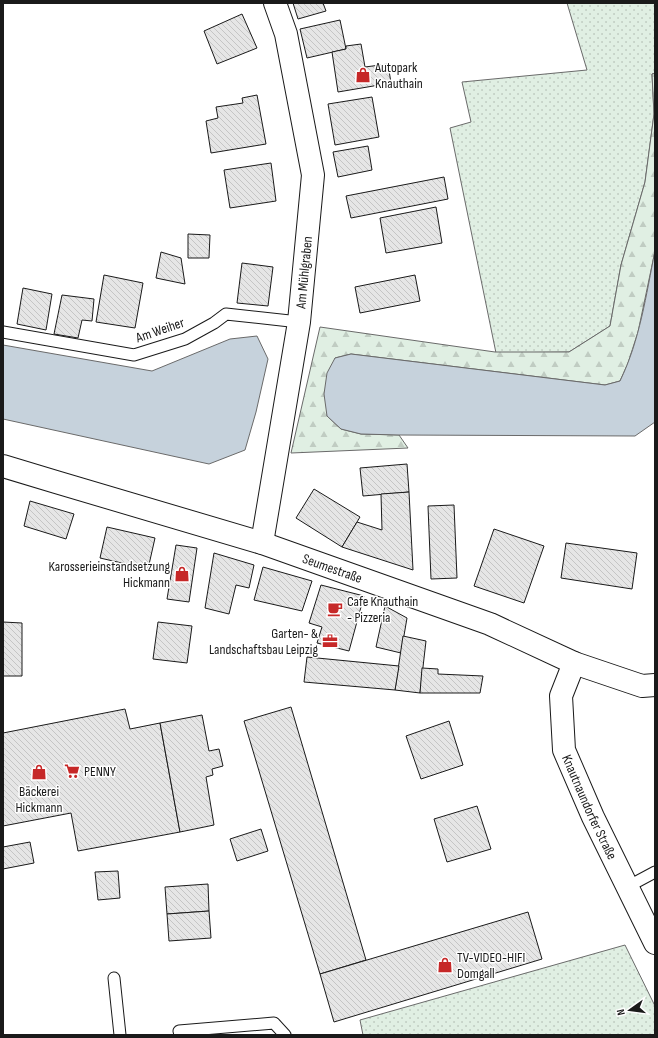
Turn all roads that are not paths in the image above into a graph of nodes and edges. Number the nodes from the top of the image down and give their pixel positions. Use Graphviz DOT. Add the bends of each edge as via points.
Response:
graph roads {
  1 [pos="275,3"];
  2 [pos="299,322"];
  3 [pos="3,332"];
  4 [pos="3,466"];
  5 [pos="262,542"];
  6 [pos="574,663"];
  7 [pos="655,685"];
  8 [pos="655,872"];
  9 [pos="627,887"];
  10 [pos="655,943"];
  11 [pos="114,978"];
  12 [pos="120,1035"];
  13 [pos="180,1035"];
  14 [pos="285,1035"];
  1 -- 2 [label="street, Am Mühlgraben" via="286,34 313,175"];
  2 -- 3 [label="lane, Am Weiher" via="226,314 185,339 134,355"];
  2 -- 5 [label="street, Am Mühlgraben"];
  4 -- 5 [label="street, Seumestraße"];
  5 -- 6 [label="street, Seumestraße" via="490,624"];
  6 -- 7 [label="street, Seumestraße" via="642,686"];
  6 -- 9 [label="street, Knautnaundorfer Straße" via="561,696 564,750"];
  8 -- 9 [label="lane"];
  9 -- 10 [label="street, Knautnaundorfer Straße"];
  11 -- 12 [label="lane"];
  13 -- 14 [label="lane" via="180,1031 274,1023"];
}
